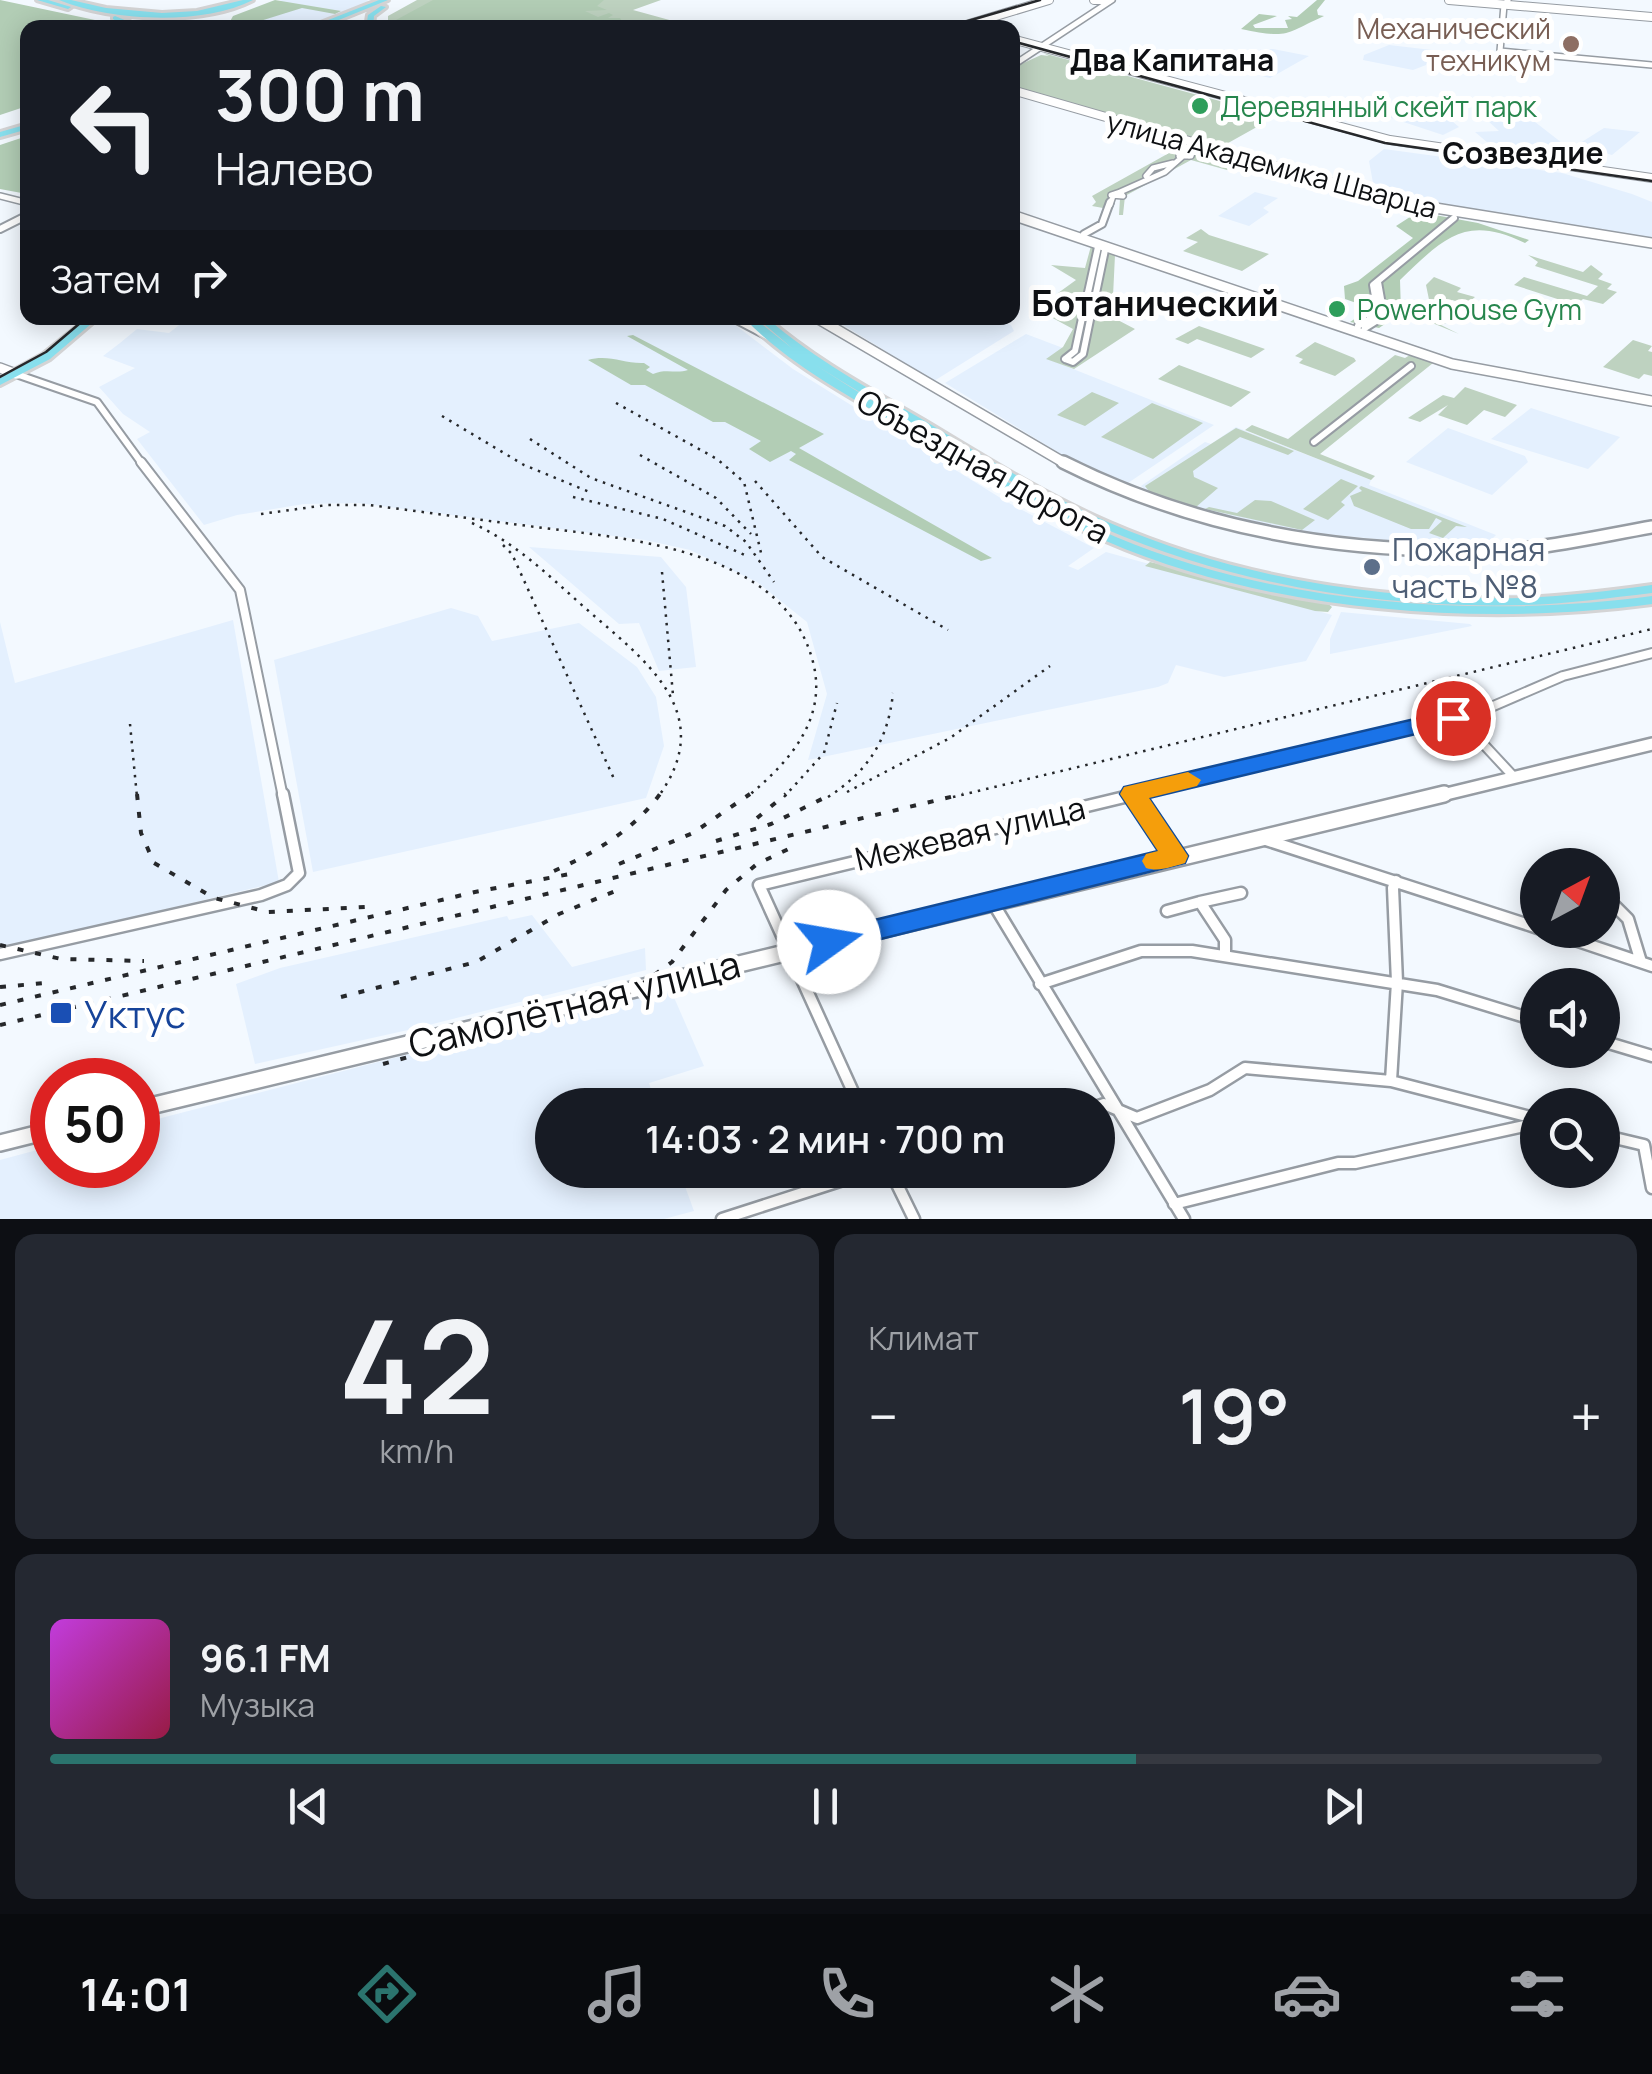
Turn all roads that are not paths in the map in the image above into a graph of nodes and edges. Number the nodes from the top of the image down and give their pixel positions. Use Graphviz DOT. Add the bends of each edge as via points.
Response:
graph roads {
  1 [pos="40,0"];
  2 [pos="62,0"];
  3 [pos="254,0"];
  4 [pos="1049,0"];
  5 [pos="1096,0"];
  6 [pos="1449,0"];
  7 [pos="389,1"];
  8 [pos="1110,1"];
  9 [pos="1506,2"];
  10 [pos="1652,13"];
  11 [pos="110,14"];
  12 [pos="121,20"];
  13 [pos="133,20"];
  14 [pos="143,20"];
  15 [pos="214,20"];
  16 [pos="333,20"];
  17 [pos="345,20"];
  18 [pos="370,20"];
  19 [pos="986,20"];
  20 [pos="1020,41"];
  21 [pos="1044,48"];
  22 [pos="1020,62"];
  23 [pos="1652,65"];
  24 [pos="1020,92"];
  25 [pos="1228,146"];
  26 [pos="1196,149"];
  27 [pos="1218,151"];
  28 [pos="1652,178"];
  29 [pos="1020,217"];
  30 [pos="1452,220"];
  31 [pos="1084,234"];
  32 [pos="1652,243"];
  33 [pos="1101,249"];
  34 [pos="85,325"];
  35 [pos="746,325"];
  36 [pos="756,325"];
  37 [pos="770,325"];
  38 [pos="828,325"];
  39 [pos="1361,327"];
  40 [pos="771,338"];
  41 [pos="1064,359"];
  42 [pos="1411,366"];
  43 [pos="0,368"];
  44 [pos="16,374"];
  45 [pos="0,382"];
  46 [pos="1652,401"];
  47 [pos="1314,442"];
  48 [pos="1652,527"];
  49 [pos="1652,588"];
  50 [pos="1652,600"];
  51 [pos="1652,653"];
  52 [pos="1461,720"];
  53 [pos="1652,744"];
  54 [pos="1514,777"];
  55 [pos="1133,794"];
  56 [pos="1264,836"];
  57 [pos="1175,856"];
  58 [pos="1396,881"];
  59 [pos="1241,893"];
  60 [pos="1200,902"];
  61 [pos="993,903"];
  62 [pos="1167,911"];
  63 [pos="1620,911"];
  64 [pos="1520,922"];
  65 [pos="1598,948"];
  66 [pos="786,951"];
  67 [pos="0,954"];
  68 [pos="1225,956"];
  69 [pos="1646,964"];
  70 [pos="1397,982"];
  71 [pos="1040,984"];
  72 [pos="1520,1015"];
  73 [pos="1620,1046"];
  74 [pos="1652,1056"];
  75 [pos="1392,1081"];
  76 [pos="851,1088"];
  77 [pos="160,1104"];
  78 [pos="1115,1110"];
  79 [pos="1118,1111"];
  80 [pos="1520,1116"];
  81 [pos="1520,1125"];
  82 [pos="30,1136"];
  83 [pos="1620,1139"];
  84 [pos="0,1143"];
  85 [pos="818,1188"];
  86 [pos="899,1188"];
  87 [pos="1652,1188"];
  88 [pos="1174,1204"];
  89 [pos="722,1219"];
  90 [pos="914,1219"];
  91 [pos="1184,1219"];
  1 -- 11 [label="main road"];
  2 -- 11 [label="main road"];
  3 -- 11 [label="main road" via="172,17"];
  3 -- 15 [label="main road"];
  4 -- 19 [label="street"];
  5 -- 8 [label="street"];
  6 -- 9 [label="street"];
  7 -- 16 [label="main road"];
  7 -- 17 [label="main road"];
  7 -- 18 [label="main road"];
  8 -- 21 [label="street"];
  9 -- 10 [label="street"];
  9 -- 23 [label="street" via="1500,51"];
  11 -- 12 [label="main road"];
  11 -- 13 [label="main road"];
  11 -- 14 [label="main road"];
  20 -- 21 [label="street"];
  21 -- 22 [label="street"];
  21 -- 28 [label="street" via="1402,143"];
  24 -- 27 [label="street, улица Академика Шварца"];
  25 -- 27 [label="street"];
  26 -- 31 [label="street" via="1117,194 1102,224"];
  27 -- 32 [label="street, улица Академика Шварца" via="1408,206"];
  29 -- 46 [label="street" via="1422,356"];
  30 -- 39 [label="street" via="1378,282 1384,316"];
  33 -- 41 [label="street" via="1083,354"];
  34 -- 44 [label="main road"];
  35 -- 40 [label="street"];
  36 -- 40 [label="main road, Объездная дорога"];
  37 -- 49 [label="main road, Объездная дорога" via="1006,474 1153,544 1296,581 1446,600 1545,600"];
  38 -- 48 [label="street" via="1064,463 1192,516 1294,539 1386,550 1528,549"];
  40 -- 50 [label="main road, Объездная дорога" via="1010,489 1172,562 1301,591 1450,610 1555,610"];
  42 -- 47 [label="street"];
  43 -- 44 [label="street"];
  44 -- 45 [label="main road"];
  44 -- 67 [label="street" via="97,402 240,590 300,873 262,895"];
  51 -- 52 [label="street, Межевая улица" via="1563,676"];
  52 -- 54 [label="street"];
  52 -- 55 [label="street, Межевая улица" via="1438,719"];
  53 -- 54 [label="street, Самолётная улица"];
  54 -- 56 [label="street, Самолётная улица"];
  55 -- 57 [label="street"];
  55 -- 66 [label="street, Межевая улица" via="759,886"];
  56 -- 57 [label="street, Самолётная улица"];
  56 -- 58 [label="street"];
  57 -- 61 [label="street, Самолётная улица"];
  58 -- 64 [label="street"];
  58 -- 70 [label="street"];
  59 -- 60 [label="street"];
  60 -- 62 [label="street"];
  60 -- 68 [label="street" via="1225,940"];
  61 -- 66 [label="street, Самолётная улица"];
  61 -- 71 [label="street"];
  63 -- 69 [label="street"];
  65 -- 69 [label="street"];
  66 -- 76 [label="street"];
  66 -- 77 [label="street, Самолётная улица"];
  68 -- 70 [label="street"];
  68 -- 71 [label="street" via="1141,951"];
  70 -- 72 [label="street"];
  70 -- 75 [label="street"];
  71 -- 79 [label="street"];
  73 -- 74 [label="street"];
  75 -- 79 [label="street" via="1246,1068 1210,1090 1136,1118"];
  75 -- 80 [label="street"];
  78 -- 79 [label="street"];
  79 -- 88 [label="street"];
  81 -- 88 [label="street"];
  82 -- 84 [label="street"];
  83 -- 87 [label="street" via="1644,1145"];
  85 -- 89 [label="street"];
  86 -- 90 [label="street"];
  88 -- 91 [label="street"];
}
